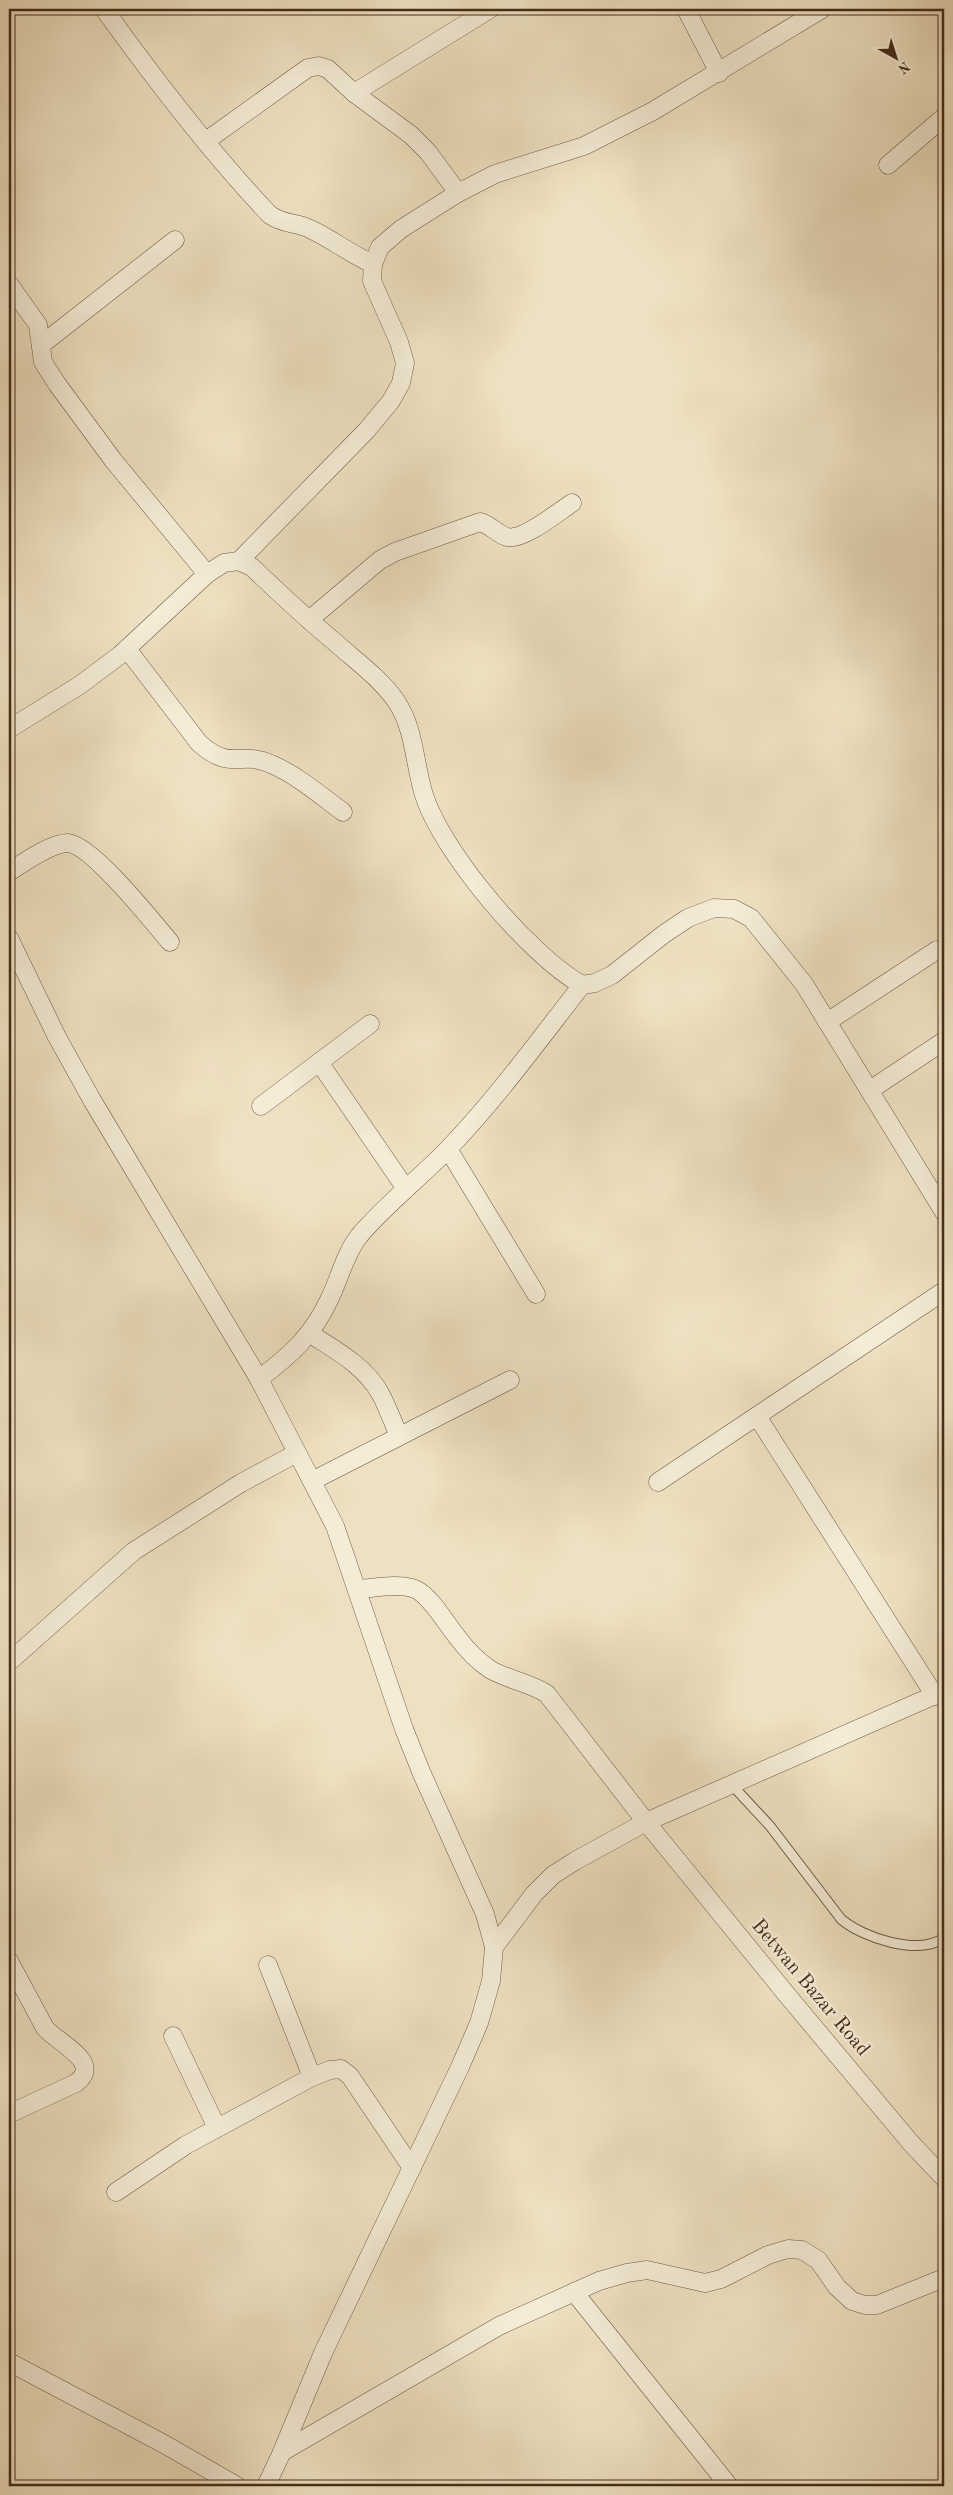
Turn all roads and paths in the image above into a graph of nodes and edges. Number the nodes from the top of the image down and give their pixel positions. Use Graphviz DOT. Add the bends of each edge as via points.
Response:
graph roads {
  1 [pos="104,9"];
  2 [pos="490,9"];
  3 [pos="686,9"];
  4 [pos="822,9"];
  5 [pos="719,73"];
  6 [pos="354,93"];
  7 [pos="944,117"];
  8 [pos="206,142"];
  9 [pos="888,165"];
  10 [pos="458,193"];
  11 [pos="175,240"];
  12 [pos="372,264"];
  13 [pos="9,284"];
  14 [pos="41,345"];
  15 [pos="572,503"];
  16 [pos="239,561"];
  17 [pos="207,574"];
  18 [pos="310,620"];
  19 [pos="127,649"];
  20 [pos="9,729"];
  21 [pos="343,812"];
  22 [pos="9,872"];
  23 [pos="9,939"];
  24 [pos="170,942"];
  25 [pos="937,950"];
  26 [pos="582,985"];
  27 [pos="827,1022"];
  28 [pos="370,1024"];
  29 [pos="944,1041"];
  30 [pos="320,1062"];
  31 [pos="870,1090"];
  32 [pos="261,1106"];
  33 [pos="448,1149"];
  34 [pos="406,1189"];
  35 [pos="944,1212"];
  36 [pos="944,1291"];
  37 [pos="536,1294"];
  38 [pos="309,1333"];
  39 [pos="259,1379"];
  40 [pos="510,1380"];
  41 [pos="757,1416"];
  42 [pos="399,1436"];
  43 [pos="297,1453"];
  44 [pos="312,1481"];
  45 [pos="658,1482"];
  46 [pos="358,1589"];
  47 [pos="9,1661"];
  48 [pos="939,1694"];
  49 [pos="732,1784"];
  50 [pos="646,1822"];
  51 [pos="944,1938"];
  52 [pos="494,1947"];
  53 [pos="9,1961"];
  54 [pos="268,1965"];
  55 [pos="173,2036"];
  56 [pos="312,2077"];
  57 [pos="9,2114"];
  58 [pos="217,2128"];
  59 [pos="412,2168"];
  60 [pos="944,2178"];
  61 [pos="116,2192"];
  62 [pos="944,2278"];
  63 [pos="574,2292"];
  64 [pos="9,2362"];
  65 [pos="282,2452"];
  66 [pos="237,2486"];
  67 [pos="266,2486"];
  68 [pos="729,2486"];
  1 -- 8 [label="street"];
  2 -- 6 [label="street"];
  3 -- 5 [label="street"];
  4 -- 5 [label="street"];
  5 -- 10 [label="street" via="584,146 496,174"];
  6 -- 8 [label="street" via="328,69 319,66 308,68"];
  6 -- 10 [label="street" via="428,152"];
  7 -- 9 [label="street"];
  8 -- 12 [label="street" via="275,218 305,226"];
  10 -- 12 [label="street" via="401,229 380,247"];
  11 -- 14 [label="street"];
  12 -- 16 [label="street" via="372,281 405,362 402,383 366,431"];
  13 -- 14 [label="street" via="38,325"];
  14 -- 17 [label="street" via="43,362 57,384 113,460"];
  15 -- 18 [label="street" via="524,535 505,536 489,524 480,522 395,552 380,560"];
  16 -- 17 [label="street" via="224,563"];
  16 -- 18 [label="street" via="252,567"];
  17 -- 19 [label="street"];
  18 -- 26 [label="street" via="366,668 395,699 407,719 415,764 434,823 447,844 519,930 549,960"];
  19 -- 20 [label="street" via="80,685"];
  19 -- 21 [label="street" via="199,743 212,755 224,760 254,759 269,763"];
  22 -- 24 [label="street" via="56,846 66,843 78,846 135,900"];
  23 -- 39 [label="street" via="92,1100"];
  25 -- 27 [label="street"];
  26 -- 27 [label="street" via="612,975 688,918 714,908 734,909 751,918 767,936 804,984"];
  26 -- 33 [label="street"];
  27 -- 31 [label="street"];
  28 -- 30 [label="street"];
  29 -- 31 [label="street"];
  30 -- 32 [label="street"];
  30 -- 34 [label="street"];
  31 -- 35 [label="street"];
  33 -- 34 [label="street"];
  33 -- 37 [label="street"];
  34 -- 38 [label="street" via="346,1256 330,1298"];
  36 -- 41 [label="street"];
  38 -- 39 [label="street" via="285,1359"];
  38 -- 42 [label="street" via="351,1360 367,1375 380,1392"];
  39 -- 43 [label="street"];
  40 -- 42 [label="street"];
  41 -- 45 [label="street"];
  41 -- 48 [label="street"];
  42 -- 44 [label="street"];
  43 -- 44 [label="street"];
  43 -- 47 [label="street" via="241,1483 134,1551"];
  44 -- 46 [label="street" via="335,1526"];
  46 -- 50 [label="street, Betwan Bazar Road" via="406,1587 418,1590 485,1664 547,1694"];
  46 -- 52 [label="street" via="422,1774 478,1900"];
  48 -- 49 [label="street"];
  49 -- 50 [label="street"];
  49 -- 51 [label="lane" via="770,1826 841,1919 853,1929 870,1937 916,1946"];
  50 -- 52 [label="street" via="553,1875 515,1917"];
  50 -- 60 [label="street, Betwan Bazar Road" via="910,2142"];
  52 -- 59 [label="street" via="491,1981 479,2023"];
  53 -- 57 [label="street" via="45,2028 51,2036 74,2050 80,2057 84,2072 83,2078 76,2083"];
  54 -- 56 [label="street"];
  55 -- 58 [label="street"];
  56 -- 58 [label="street"];
  56 -- 59 [label="street" via="342,2069 350,2076"];
  58 -- 61 [label="street"];
  59 -- 65 [label="street" via="323,2353"];
  62 -- 63 [label="street" via="877,2305 865,2305 852,2301 818,2260 802,2250 788,2249 705,2283 647,2270 627,2273"];
  63 -- 65 [label="street" via="452,2351"];
  63 -- 68 [label="street"];
  64 -- 66 [label="street"];
  65 -- 67 [label="street"];
}
